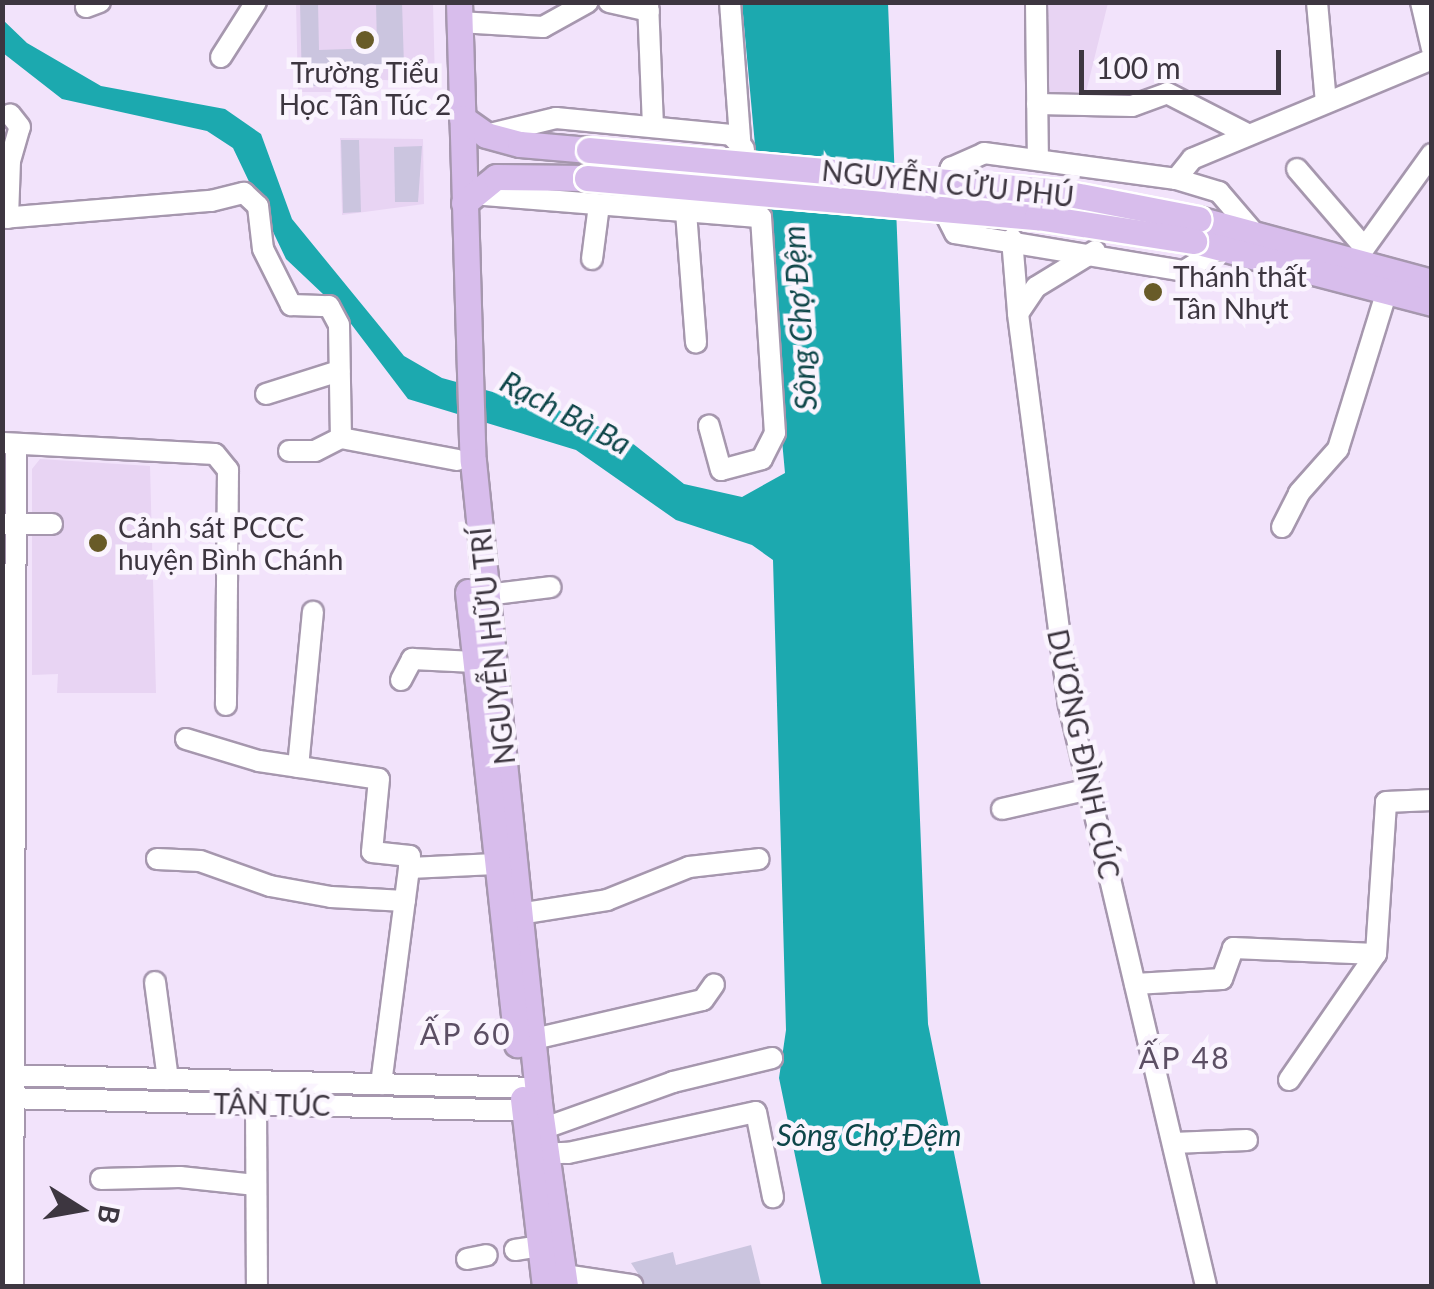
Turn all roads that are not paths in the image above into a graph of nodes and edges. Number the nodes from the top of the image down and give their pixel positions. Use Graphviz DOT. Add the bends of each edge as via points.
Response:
graph roads {
  1 [pos="256,2"];
  2 [pos="588,2"];
  3 [pos="609,2"];
  4 [pos="730,2"];
  5 [pos="1036,2"];
  6 [pos="1317,2"];
  7 [pos="1421,2"];
  8 [pos="649,7"];
  9 [pos="454,9"];
  10 [pos="1432,49"];
  11 [pos="220,57"];
  12 [pos="1432,59"];
  13 [pos="1326,102"];
  14 [pos="1036,104"];
  15 [pos="10,114"];
  16 [pos="462,118"];
  17 [pos="652,128"];
  18 [pos="1248,134"];
  19 [pos="486,135"];
  20 [pos="744,149"];
  21 [pos="1432,154"];
  22 [pos="1038,159"];
  23 [pos="1297,168"];
  24 [pos="1176,179"];
  25 [pos="468,199"];
  26 [pos="599,205"];
  27 [pos="686,212"];
  28 [pos="746,216"];
  29 [pos="5,218"];
  30 [pos="1196,230"];
  31 [pos="1255,234"];
  32 [pos="1012,238"];
  33 [pos="1221,248"];
  34 [pos="1094,251"];
  35 [pos="592,260"];
  36 [pos="1356,263"];
  37 [pos="1432,282"];
  38 [pos="1387,291"];
  39 [pos="1432,303"];
  40 [pos="1018,314"];
  41 [pos="696,343"];
  42 [pos="460,365"];
  43 [pos="339,371"];
  44 [pos="266,394"];
  45 [pos="463,425"];
  46 [pos="708,426"];
  47 [pos="340,438"];
  48 [pos="9,444"];
  49 [pos="289,450"];
  50 [pos="457,460"];
  51 [pos="9,524"];
  52 [pos="52,524"];
  53 [pos="1282,528"];
  54 [pos="550,587"];
  55 [pos="486,595"];
  56 [pos="313,612"];
  57 [pos="476,662"];
  58 [pos="401,680"];
  59 [pos="226,704"];
  60 [pos="9,709"];
  61 [pos="186,740"];
  62 [pos="298,767"];
  63 [pos="498,781"];
  64 [pos="1089,789"];
  65 [pos="1432,800"];
  66 [pos="1002,809"];
  67 [pos="157,859"];
  68 [pos="759,860"];
  69 [pos="496,864"];
  70 [pos="409,868"];
  71 [pos="406,901"];
  72 [pos="519,914"];
  73 [pos="1376,954"];
  74 [pos="154,982"];
  75 [pos="714,984"];
  76 [pos="1135,984"];
  77 [pos="534,1039"];
  78 [pos="772,1058"];
  79 [pos="8,1075"];
  80 [pos="168,1079"];
  81 [pos="1289,1080"];
  82 [pos="381,1084"];
  83 [pos="8,1098"];
  84 [pos="256,1104"];
  85 [pos="534,1121"];
  86 [pos="1247,1140"];
  87 [pos="1173,1142"];
  88 [pos="101,1179"];
  89 [pos="256,1185"];
  90 [pos="772,1197"];
  91 [pos="557,1283"];
  92 [pos="632,1284"];
  93 [pos="13,1286"];
  94 [pos="256,1286"];
  95 [pos="1206,1286"];
  1 -- 11 [label="street"];
  2 -- 9 [label="street" via="543,27"];
  3 -- 8 [label="street"];
  4 -- 20 [label="street"];
  5 -- 14 [label="street"];
  6 -- 13 [label="street"];
  7 -- 10 [label="street"];
  8 -- 17 [label="street"];
  9 -- 16 [label="main road, NGUYỄN HỮU TRÍ"];
  9 -- 42 [label="main road, NGUYỄN HỮU TRÍ"];
  12 -- 13 [label="street"];
  13 -- 18 [label="street"];
  14 -- 18 [label="street" via="1132,106 1167,93"];
  14 -- 22 [label="street"];
  15 -- 29 [label="street" via="20,127"];
  16 -- 19 [label="main road, NGUYỄN CỬU PHÚ"];
  16 -- 25 [label="main road, NGUYỄN HỮU TRÍ"];
  17 -- 19 [label="street" via="556,118"];
  17 -- 20 [label="street" via="731,135"];
  18 -- 24 [label="street" via="1192,159"];
  19 -- 30 [label="main road, NGUYỄN CỬU PHÚ, bridge" via="1058,192"];
  20 -- 28 [label="street"];
  21 -- 36 [label="street"];
  22 -- 24 [label="street"];
  22 -- 32 [label="street" via="984,153 958,160 948,176 940,203 954,232"];
  23 -- 36 [label="street"];
  24 -- 31 [label="street" via="1219,192"];
  25 -- 26 [label="street"];
  25 -- 30 [label="main road, NGUYỄN CỬU PHÚ, bridge" via="496,177 518,173"];
  25 -- 42 [label="main road, NGUYỄN HỮU TRÍ"];
  26 -- 27 [label="street"];
  26 -- 35 [label="street"];
  27 -- 28 [label="street"];
  27 -- 41 [label="street"];
  28 -- 46 [label="street" via="760,218 775,433 762,459 721,470"];
  29 -- 43 [label="street" via="244,193 258,206 263,250 291,305 328,306 339,325"];
  30 -- 31 [label="main road, NGUYỄN CỬU PHÚ"];
  30 -- 33 [label="main road, NGUYỄN CỬU PHÚ"];
  31 -- 36 [label="main road, NGUYỄN CỬU PHÚ"];
  32 -- 34 [label="street"];
  32 -- 40 [label="street, DƯƠNG ĐÌNH CÚC"];
  33 -- 34 [label="street" via="1184,271"];
  33 -- 36 [label="main road, NGUYỄN CỬU PHÚ"];
  34 -- 40 [label="street" via="1036,287"];
  36 -- 37 [label="main road, NGUYỄN CỬU PHÚ"];
  36 -- 38 [label="main road, NGUYỄN CỬU PHÚ"];
  38 -- 39 [label="main road, NGUYỄN CỬU PHÚ"];
  38 -- 53 [label="street" via="1338,449 1299,494"];
  40 -- 64 [label="street, DƯƠNG ĐÌNH CÚC" via="1054,615"];
  42 -- 45 [label="main road, NGUYỄN HỮU TRÍ"];
  43 -- 44 [label="street"];
  43 -- 47 [label="street"];
  45 -- 50 [label="main road, NGUYỄN HỮU TRÍ"];
  45 -- 55 [label="main road, NGUYỄN HỮU TRÍ"];
  47 -- 49 [label="street" via="316,452"];
  47 -- 50 [label="street"];
  48 -- 51 [label="street"];
  48 -- 59 [label="street" via="215,454 228,470"];
  50 -- 57 [label="main road, NGUYỄN HỮU TRÍ"];
  51 -- 52 [label="street"];
  51 -- 60 [label="street"];
  54 -- 55 [label="street"];
  55 -- 63 [label="main road, NGUYỄN HỮU TRÍ"];
  56 -- 62 [label="street"];
  57 -- 58 [label="street" via="412,659"];
  57 -- 63 [label="main road, NGUYỄN HỮU TRÍ"];
  60 -- 79 [label="street"];
  61 -- 62 [label="street"];
  62 -- 70 [label="street" via="379,779 372,852 410,856"];
  63 -- 69 [label="main road, NGUYỄN HỮU TRÍ"];
  63 -- 72 [label="main road, NGUYỄN HỮU TRÍ"];
  64 -- 66 [label="street"];
  64 -- 76 [label="street, DƯƠNG ĐÌNH CÚC"];
  65 -- 73 [label="street" via="1386,802"];
  67 -- 71 [label="street" via="200,860 270,886 331,897"];
  68 -- 72 [label="street" via="689,867 608,900"];
  69 -- 70 [label="street"];
  69 -- 85 [label="main road, NGUYỄN HỮU TRÍ"];
  70 -- 71 [label="street"];
  71 -- 82 [label="street"];
  72 -- 77 [label="main road, NGUYỄN HỮU TRÍ"];
  73 -- 76 [label="street" via="1233,948 1222,979"];
  73 -- 81 [label="street"];
  74 -- 80 [label="street"];
  75 -- 77 [label="street" via="703,1000"];
  76 -- 87 [label="street, DƯƠNG ĐÌNH CÚC"];
  77 -- 85 [label="main road, NGUYỄN HỮU TRÍ"];
  78 -- 85 [label="street"];
  79 -- 80 [label="street, TÂN TÚC"];
  79 -- 83 [label="street"];
  80 -- 82 [label="street, TÂN TÚC"];
  82 -- 85 [label="street, TÂN TÚC"];
  83 -- 84 [label="street, TÂN TÚC"];
  83 -- 93 [label="street"];
  84 -- 85 [label="street, TÂN TÚC"];
  84 -- 89 [label="street"];
  85 -- 90 [label="street" via="756,1112"];
  85 -- 91 [label="main road, NGUYỄN HỮU TRÍ"];
  85 -- 91 [label="main road, NGUYỄN HỮU TRÍ" via="528,1248"];
  86 -- 87 [label="street"];
  87 -- 95 [label="street, DƯƠNG ĐÌNH CÚC"];
  88 -- 89 [label="street" via="180,1177"];
  89 -- 94 [label="street"];
  91 -- 92 [label="street"];
}
